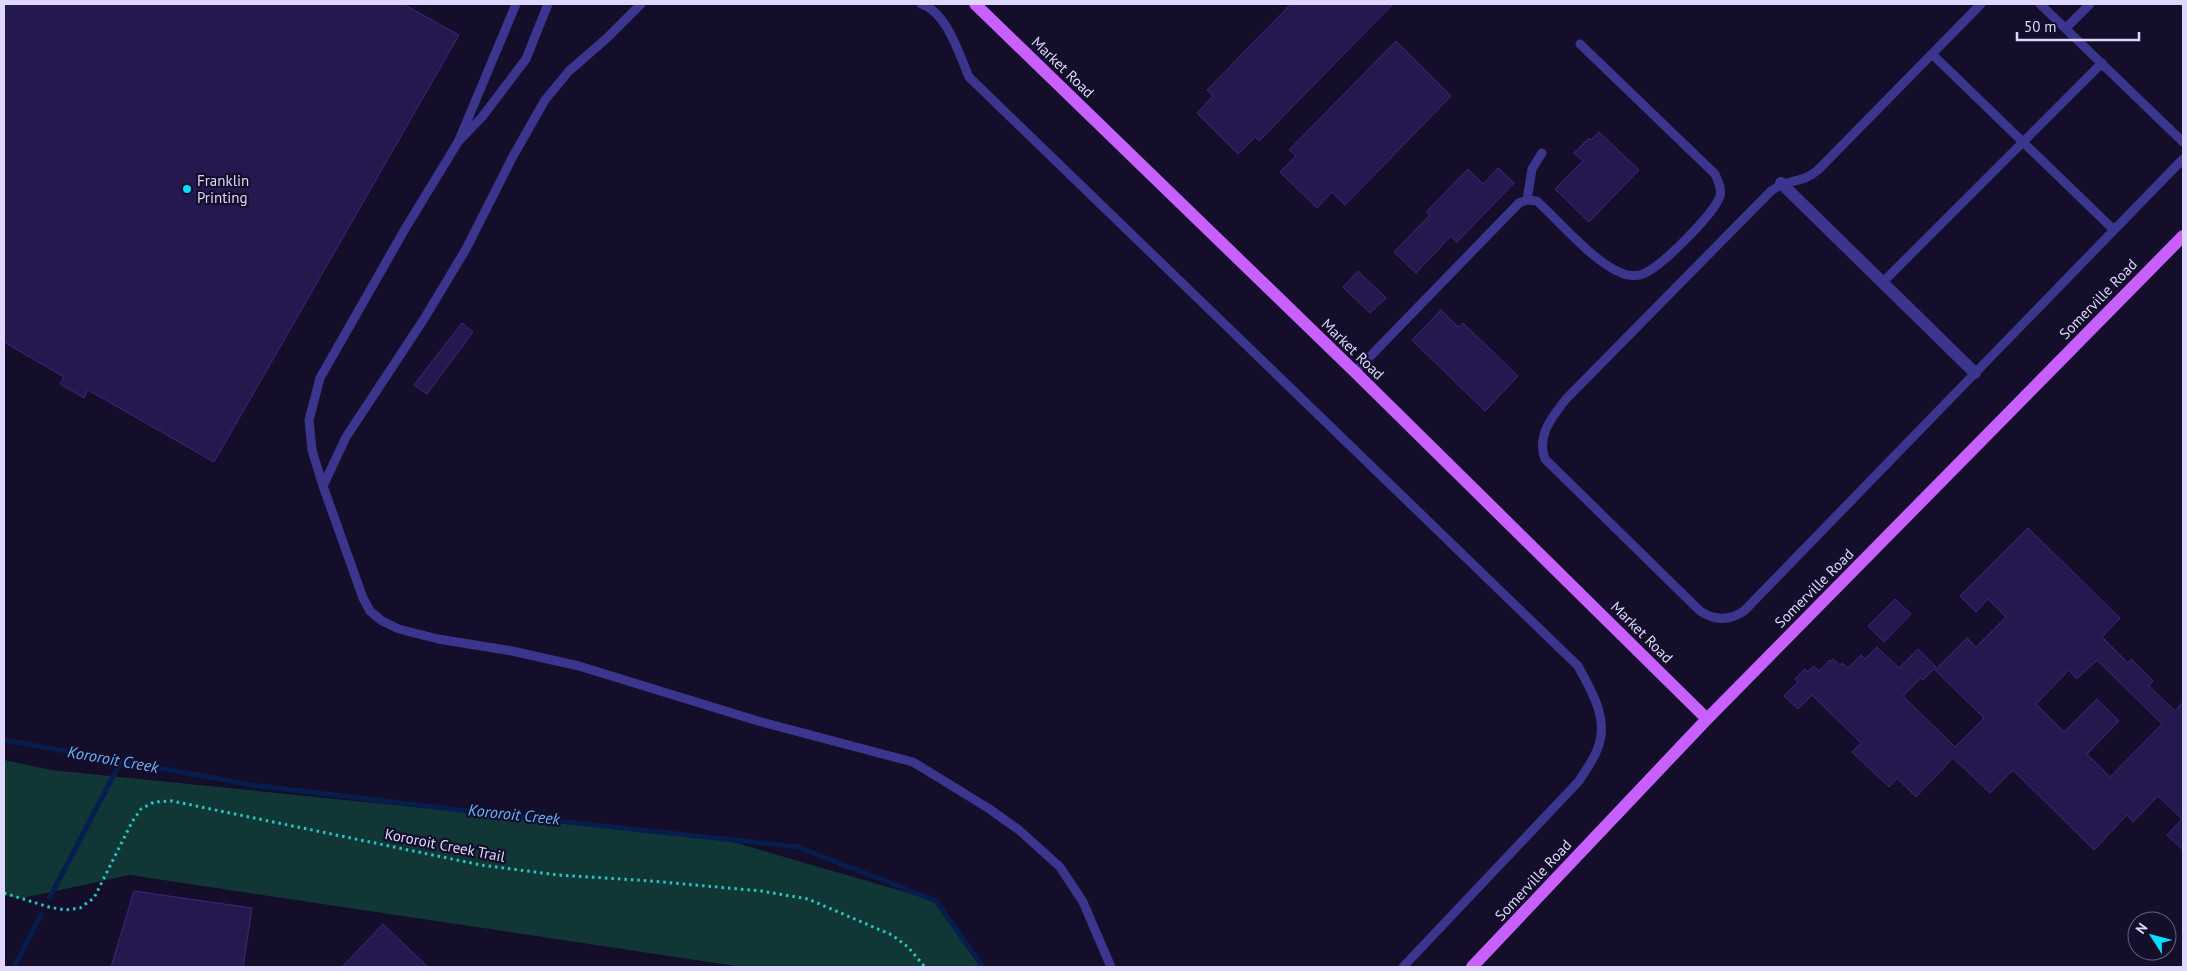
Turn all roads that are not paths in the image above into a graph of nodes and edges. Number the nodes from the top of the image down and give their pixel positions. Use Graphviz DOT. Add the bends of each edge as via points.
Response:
graph roads {
  1 [pos="516,4"];
  2 [pos="548,4"];
  3 [pos="642,4"];
  4 [pos="921,4"];
  5 [pos="975,4"];
  6 [pos="1981,4"];
  7 [pos="2040,4"];
  8 [pos="2090,4"];
  9 [pos="2066,28"];
  10 [pos="1580,44"];
  11 [pos="1932,54"];
  12 [pos="2102,63"];
  13 [pos="458,142"];
  14 [pos="2023,142"];
  15 [pos="2183,142"];
  16 [pos="1542,153"];
  17 [pos="2183,159"];
  18 [pos="1781,183"];
  19 [pos="1528,200"];
  20 [pos="2114,230"];
  21 [pos="2183,236"];
  22 [pos="1882,283"];
  23 [pos="1354,372"];
  24 [pos="1975,373"];
  25 [pos="323,486"];
  26 [pos="1707,719"];
  27 [pos="1110,967"];
  28 [pos="1403,967"];
  29 [pos="1472,967"];
  1 -- 13 [label="lane"];
  2 -- 13 [label="lane" via="526,59 482,117"];
  3 -- 25 [label="lane" via="569,71 545,100 466,249 346,437"];
  4 -- 28 [label="lane" via="942,19 969,77 1578,666 1596,699 1603,729 1597,751 1579,781"];
  5 -- 23 [label="main road, Market Road"];
  6 -- 11 [label="lane"];
  7 -- 9 [label="lane"];
  8 -- 9 [label="lane"];
  9 -- 12 [label="lane"];
  10 -- 19 [label="lane" via="1715,174 1720,196 1709,215 1663,262 1642,275 1625,275 1607,265 1537,201"];
  11 -- 14 [label="lane"];
  11 -- 18 [label="lane" via="1808,179"];
  12 -- 14 [label="lane"];
  12 -- 15 [label="lane"];
  13 -- 25 [label="lane" via="320,378 309,420 312,450"];
  14 -- 20 [label="lane"];
  14 -- 22 [label="lane"];
  16 -- 19 [label="lane" via="1532,170"];
  17 -- 20 [label="lane"];
  18 -- 22 [label="street"];
  18 -- 24 [label="lane" via="1566,399 1542,438 1545,459 1686,598 1714,618 1734,618 1744,611"];
  19 -- 23 [label="lane" via="1508,214"];
  20 -- 24 [label="lane"];
  21 -- 26 [label="main road, Somerville Road"];
  22 -- 24 [label="street"];
  23 -- 26 [label="main road, Market Road"];
  25 -- 27 [label="lane" via="363,598 370,611 382,621 438,639 580,666 758,721 912,762 988,808 1019,830 1060,867 1083,902"];
  26 -- 29 [label="main road, Somerville Road"];
}
